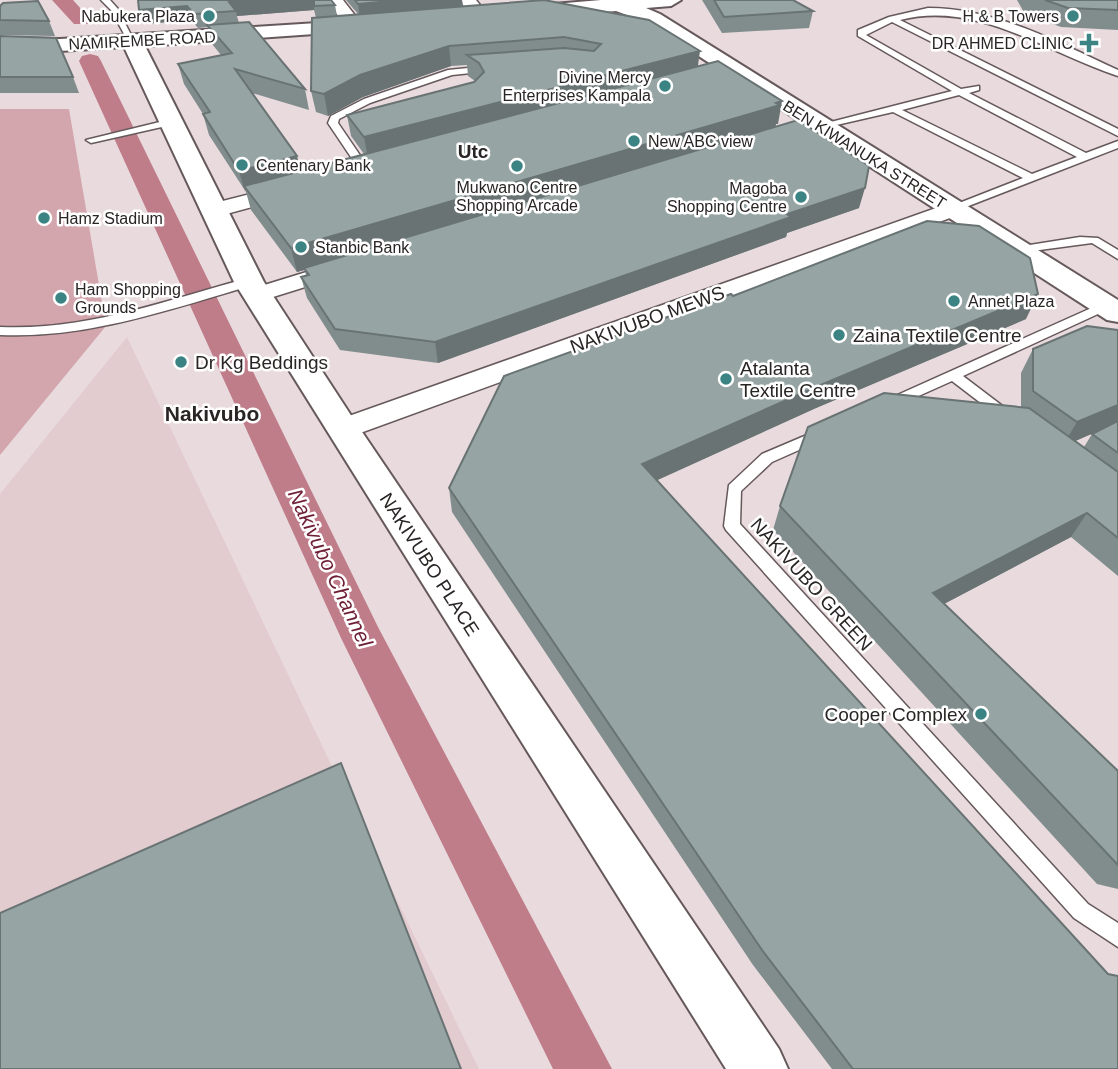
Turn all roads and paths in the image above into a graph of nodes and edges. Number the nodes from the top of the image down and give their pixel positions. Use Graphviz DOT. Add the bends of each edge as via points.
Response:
graph roads {
  1 [pos="105,0"];
  2 [pos="334,0"];
  3 [pos="671,0"];
  4 [pos="614,2"];
  5 [pos="488,11"];
  6 [pos="453,19"];
  7 [pos="892,19"];
  8 [pos="384,25"];
  9 [pos="356,27"];
  10 [pos="132,41"];
  11 [pos="0,44"];
  12 [pos="506,68"];
  13 [pos="733,70"];
  14 [pos="451,72"];
  15 [pos="1118,72"];
  16 [pos="707,77"];
  17 [pos="468,83"];
  18 [pos="976,88"];
  19 [pos="960,92"];
  20 [pos="894,109"];
  21 [pos="172,122"];
  22 [pos="820,125"];
  23 [pos="353,130"];
  24 [pos="791,132"];
  25 [pos="1118,133"];
  26 [pos="340,134"];
  27 [pos="91,140"];
  28 [pos="1118,144"];
  29 [pos="1085,157"];
  30 [pos="372,168"];
  31 [pos="340,176"];
  32 [pos="1031,178"];
  33 [pos="303,187"];
  34 [pos="953,209"];
  35 [pos="215,210"];
  36 [pos="1017,250"];
  37 [pos="1118,254"];
  38 [pos="357,264"];
  39 [pos="253,288"];
  40 [pos="1112,309"];
  41 [pos="0,331"];
  42 [pos="955,376"];
  43 [pos="867,414"];
  44 [pos="842,425"];
  45 [pos="1019,425"];
  46 [pos="342,429"];
  47 [pos="1118,936"];
  48 [pos="759,1069"];
  1 -- 10 [label="lane"];
  2 -- 9 [label="street"];
  3 -- 4 [label="main road"];
  4 -- 5 [label="main road"];
  4 -- 13 [label="main road, BEN KIWANUKA STREET" via="653,18"];
  5 -- 6 [label="main road"];
  7 -- 15 [label="lane" via="927,10 961,12 1001,23"];
  7 -- 19 [label="lane" via="862,36"];
  7 -- 25 [label="lane"];
  8 -- 9 [label="main road, NAMIREMBE ROAD"];
  9 -- 10 [label="main road, NAMIREMBE ROAD"];
  10 -- 11 [label="main road, NAMIREMBE ROAD"];
  10 -- 21 [label="main road, NAKIVUBO PLACE"];
  12 -- 14 [label="lane"];
  13 -- 16 [label="street"];
  13 -- 22 [label="main road, BEN KIWANUKA STREET"];
  14 -- 17 [label="lane"];
  14 -- 26 [label="lane" via="367,101 334,118"];
  18 -- 19 [label="lane"];
  19 -- 20 [label="lane"];
  19 -- 29 [label="lane"];
  20 -- 22 [label="lane"];
  20 -- 32 [label="lane"];
  21 -- 27 [label="lane"];
  21 -- 35 [label="main road, NAKIVUBO PLACE"];
  22 -- 24 [label="street"];
  22 -- 34 [label="main road, BEN KIWANUKA STREET"];
  23 -- 26 [label="lane"];
  26 -- 30 [label="lane"];
  28 -- 29 [label="lane"];
  29 -- 32 [label="lane"];
  30 -- 31 [label="street"];
  32 -- 34 [label="lane"];
  33 -- 35 [label="street"];
  34 -- 36 [label="main road, BEN KIWANUKA STREET"];
  34 -- 46 [label="street, NAKIVUBO MEWS"];
  35 -- 39 [label="main road, NAKIVUBO PLACE"];
  36 -- 37 [label="lane" via="1094,240"];
  36 -- 40 [label="main road, BEN KIWANUKA STREET"];
  38 -- 39 [label="street"];
  39 -- 41 [label="lane" via="213,292 75,326"];
  39 -- 46 [label="main road, NAKIVUBO PLACE"];
  40 -- 42 [label="lane"];
  42 -- 43 [label="lane"];
  42 -- 45 [label="lane"];
  44 -- 47 [label="lane, NAKIVUBO GREEN" via="767,458 734,489 732,526 1081,911"];
  46 -- 48 [label="main road, NAKIVUBO PLACE"];
}
